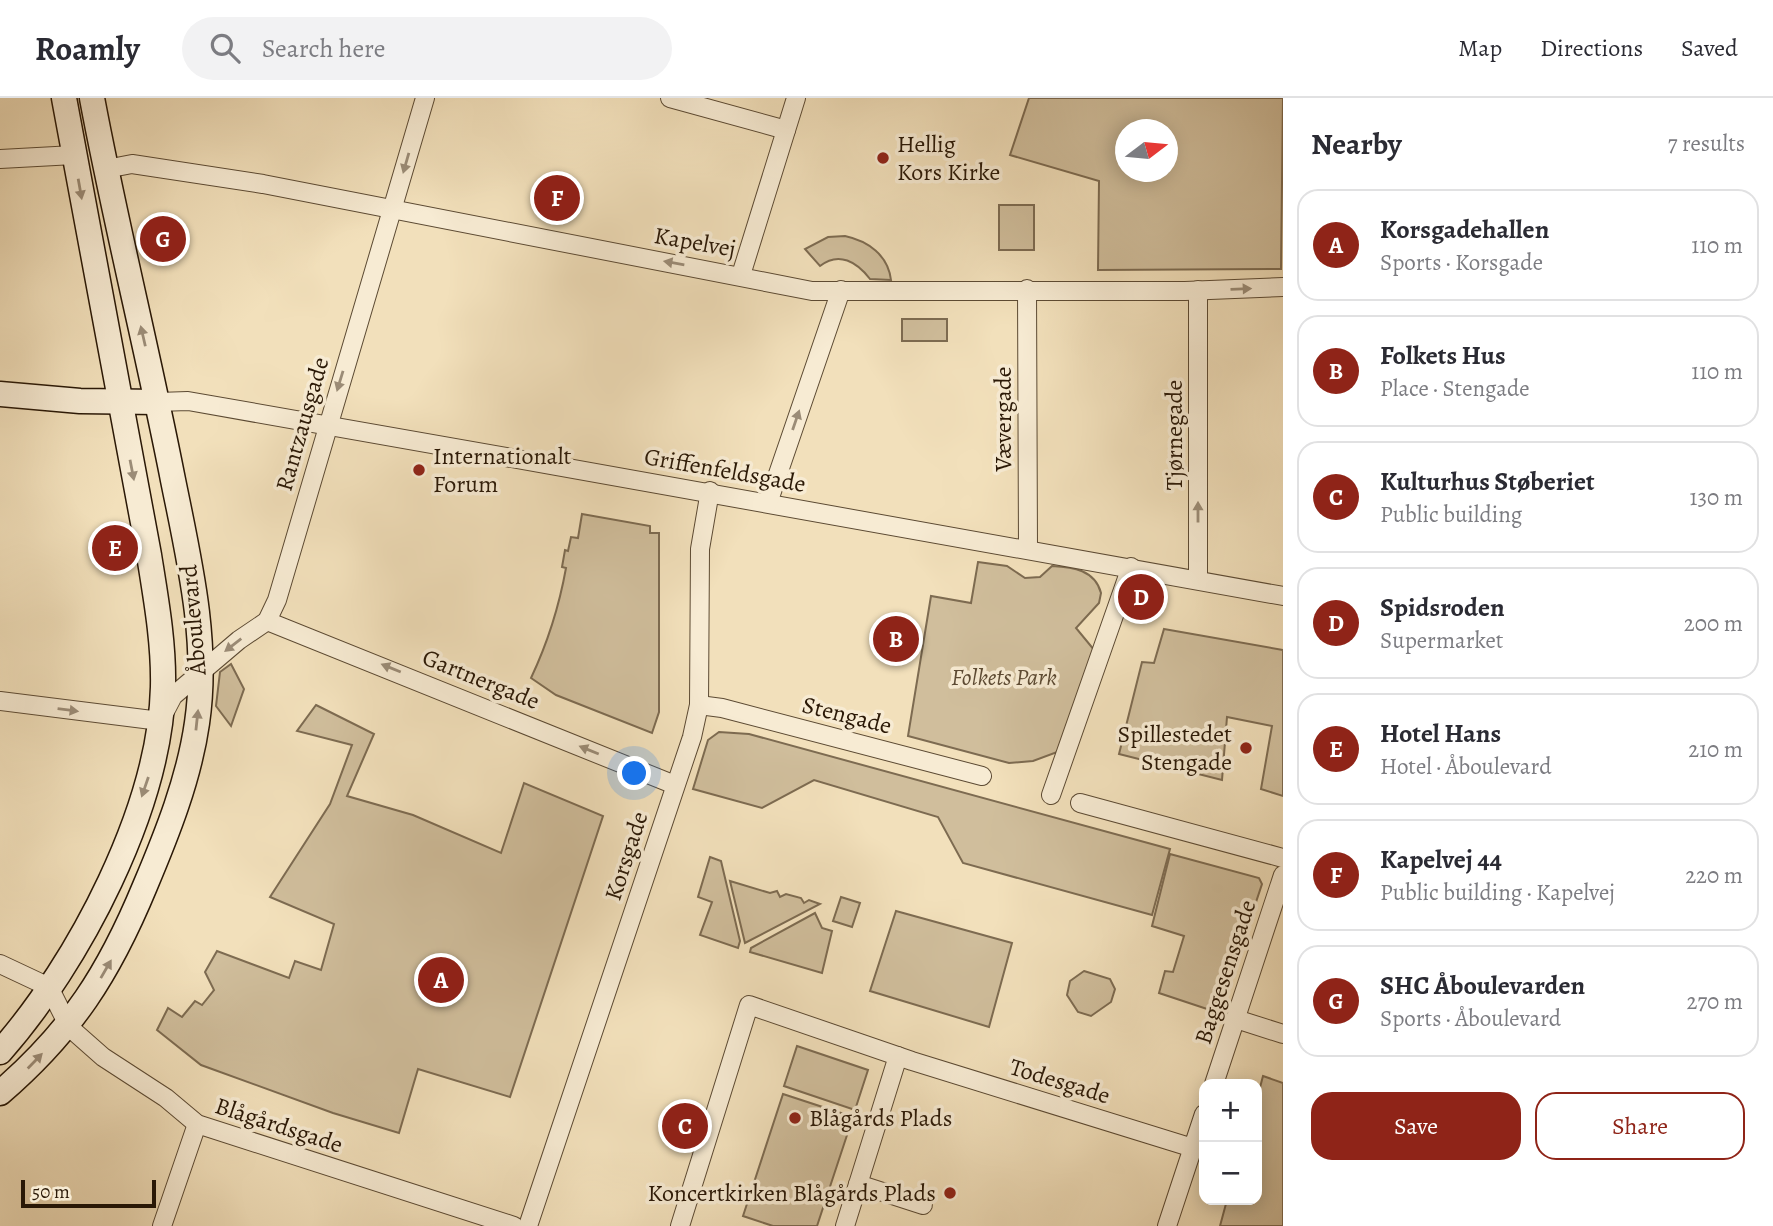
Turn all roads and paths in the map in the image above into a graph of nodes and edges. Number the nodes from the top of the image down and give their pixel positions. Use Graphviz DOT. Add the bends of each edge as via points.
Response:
graph roads {
  1 [pos="64,98"];
  2 [pos="92,98"];
  3 [pos="425,98"];
  4 [pos="670,98"];
  5 [pos="796,98"];
  6 [pos="786,130"];
  7 [pos="74,155"];
  8 [pos="0,159"];
  9 [pos="106,169"];
  10 [pos="392,210"];
  11 [pos="741,275"];
  12 [pos="1283,287"];
  13 [pos="1027,289"];
  14 [pos="841,290"];
  15 [pos="1198,290"];
  16 [pos="0,394"];
  17 [pos="158,402"];
  18 [pos="120,403"];
  19 [pos="326,425"];
  20 [pos="710,491"];
  21 [pos="768,503"];
  22 [pos="1028,549"];
  23 [pos="1131,567"];
  24 [pos="1198,580"];
  25 [pos="1283,596"];
  26 [pos="267,621"];
  27 [pos="200,672"];
  28 [pos="0,701"];
  29 [pos="699,705"];
  30 [pos="160,721"];
  31 [pos="982,776"];
  32 [pos="675,785"];
  33 [pos="1051,795"];
  34 [pos="1080,803"];
  35 [pos="1283,858"];
  36 [pos="1283,875"];
  37 [pos="0,964"];
  38 [pos="48,987"];
  39 [pos="1236,1019"];
  40 [pos="65,1021"];
  41 [pos="1283,1034"];
  42 [pos="0,1052"];
  43 [pos="905,1058"];
  44 [pos="1216,1079"];
  45 [pos="0,1093"];
  46 [pos="197,1125"];
  47 [pos="1199,1129"];
  48 [pos="1193,1148"];
  49 [pos="858,1184"];
  50 [pos="923,1205"];
  51 [pos="162,1226"];
  52 [pos="514,1226"];
  53 [pos="528,1226"];
  54 [pos="680,1226"];
  55 [pos="845,1226"];
  56 [pos="1167,1226"];
  1 -- 7 [label="street, Åboulevard"];
  2 -- 9 [label="street, Åboulevard"];
  3 -- 10 [label="street, Rantzausgade, one-way"];
  4 -- 6 [label="street"];
  5 -- 6 [label="street"];
  6 -- 11 [label="street"];
  7 -- 8 [label="street"];
  7 -- 18 [label="street, Åboulevard, one-way"];
  9 -- 10 [label="street, Kapelvej" via="132,164 175,169"];
  17 -- 9 [label="street, Åboulevard, one-way"];
  11 -- 10 [label="street, Kapelvej, one-way"];
  10 -- 19 [label="street, Rantzausgade, one-way"];
  11 -- 14 [label="street, Kapelvej" via="813,291"];
  15 -- 12 [label="street, Kapelvej, one-way"];
  13 -- 14 [label="street, Kapelvej"];
  13 -- 15 [label="street, Kapelvej"];
  13 -- 22 [label="street, Vævergade"];
  21 -- 14 [label="street, one-way"];
  24 -- 15 [label="street, Tjørnegade, one-way"];
  16 -- 18 [label="street"];
  17 -- 18 [label="street"];
  17 -- 19 [label="street, Griffenfeldsgade" via="188,401"];
  17 -- 27 [label="street, Åboulevard" via="192,581"];
  18 -- 30 [label="street, Åboulevard, one-way" via="160,626"];
  19 -- 20 [label="street, Griffenfeldsgade"];
  19 -- 26 [label="street, Rantzausgade"];
  20 -- 21 [label="street, Griffenfeldsgade"];
  20 -- 29 [label="street, Korsgade" via="699,577"];
  21 -- 22 [label="street, Griffenfeldsgade"];
  22 -- 23 [label="street, Griffenfeldsgade"];
  23 -- 24 [label="street, Griffenfeldsgade"];
  23 -- 33 [label="street"];
  24 -- 25 [label="street, Griffenfeldsgade"];
  26 -- 27 [label="street, one-way"];
  32 -- 26 [label="street, Gartnergade, one-way"];
  27 -- 30 [label="street" via="173,696"];
  40 -- 27 [label="street, Åboulevard, one-way" via="110,964 158,855 189,768 198,722"];
  28 -- 30 [label="street, one-way"];
  29 -- 31 [label="street, Stengade"];
  29 -- 32 [label="street, Korsgade"];
  30 -- 38 [label="street, Åboulevard, one-way" via="152,768 117,865 94,915"];
  32 -- 53 [label="street, Korsgade"];
  34 -- 35 [label="street"];
  36 -- 39 [label="street, Baggesensgade"];
  37 -- 38 [label="street"];
  38 -- 40 [label="street"];
  38 -- 42 [label="street, Åboulevard"];
  39 -- 41 [label="street"];
  39 -- 44 [label="street, Baggesensgade"];
  45 -- 40 [label="street, Åboulevard, one-way"];
  40 -- 46 [label="street, Blågårdsgade" via="103,1057 166,1098"];
  43 -- 48 [label="street, Todesgade"];
  43 -- 49 [label="street"];
  43 -- 54 [label="street" via="749,1005"];
  46 -- 51 [label="street"];
  46 -- 52 [label="street, Blågårdsgade"];
  47 -- 48 [label="street"];
  48 -- 56 [label="street"];
  49 -- 50 [label="street"];
  49 -- 55 [label="street"];
}
